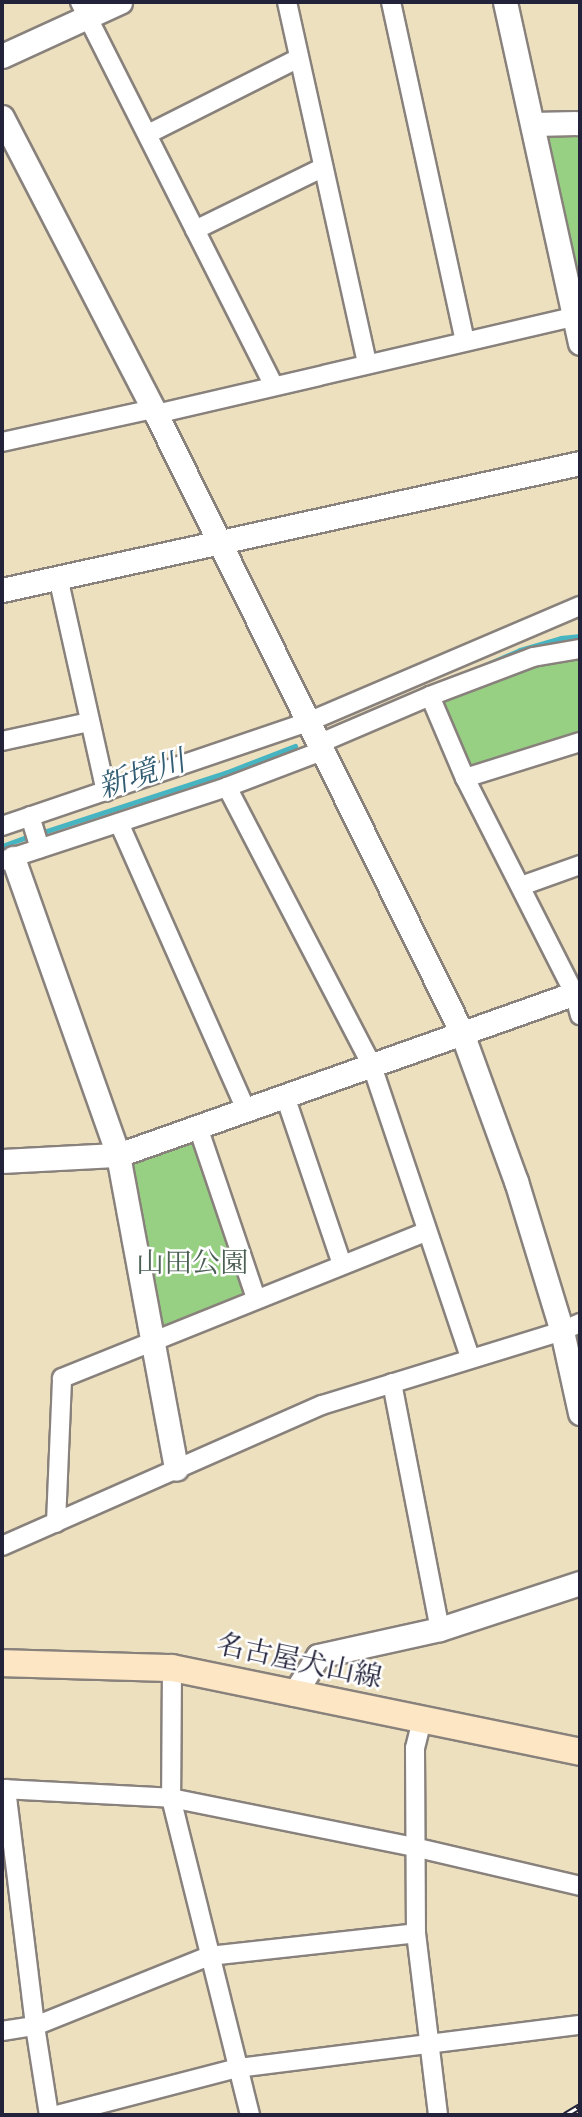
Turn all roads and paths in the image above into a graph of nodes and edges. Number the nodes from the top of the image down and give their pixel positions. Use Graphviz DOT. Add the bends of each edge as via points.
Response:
graph roads {
  1 [pos="120,2"];
  2 [pos="287,2"];
  3 [pos="391,2"];
  4 [pos="505,2"];
  5 [pos="84,9"];
  6 [pos="2,56"];
  7 [pos="299,58"];
  8 [pos="2,117"];
  9 [pos="580,123"];
  10 [pos="533,124"];
  11 [pos="148,134"];
  12 [pos="322,168"];
  13 [pos="195,230"];
  14 [pos="577,316"];
  15 [pos="466,341"];
  16 [pos="580,343"];
  17 [pos="367,363"];
  18 [pos="274,386"];
  19 [pos="155,411"];
  20 [pos="2,442"];
  21 [pos="580,463"];
  22 [pos="217,542"];
  23 [pos="58,577"];
  24 [pos="2,590"];
  25 [pos="580,606"];
  26 [pos="580,649"];
  27 [pos="430,695"];
  28 [pos="89,722"];
  29 [pos="309,722"];
  30 [pos="2,741"];
  31 [pos="580,742"];
  32 [pos="320,748"];
  33 [pos="465,778"];
  34 [pos="227,787"];
  35 [pos="106,792"];
  36 [pos="30,816"];
  37 [pos="119,824"];
  38 [pos="2,826"];
  39 [pos="38,843"];
  40 [pos="7,859"];
  41 [pos="580,865"];
  42 [pos="521,887"];
  43 [pos="577,992"];
  44 [pos="580,1015"];
  45 [pos="462,1033"];
  46 [pos="372,1066"];
  47 [pos="285,1096"];
  48 [pos="246,1110"];
  49 [pos="198,1127"];
  50 [pos="118,1155"];
  51 [pos="2,1161"];
  52 [pos="427,1231"];
  53 [pos="342,1264"];
  54 [pos="256,1298"];
  55 [pos="571,1327"];
  56 [pos="151,1341"];
  57 [pos="470,1358"];
  58 [pos="392,1383"];
  59 [pos="580,1413"];
  60 [pos="176,1469"];
  61 [pos="56,1523"];
  62 [pos="2,1546"];
  63 [pos="580,1583"];
  64 [pos="440,1629"];
  65 [pos="2,1662"];
  66 [pos="172,1668"];
  67 [pos="294,1694"];
  68 [pos="422,1720"];
  69 [pos="580,1752"];
  70 [pos="4,1789"];
  71 [pos="171,1798"];
  72 [pos="414,1847"];
  73 [pos="9,1873"];
  74 [pos="580,1886"];
  75 [pos="416,1933"];
  76 [pos="209,1956"];
  77 [pos="580,2025"];
  78 [pos="34,2026"];
  79 [pos="2,2031"];
  80 [pos="428,2044"];
  81 [pos="238,2068"];
  82 [pos="49,2115"];
  83 [pos="57,2115"];
  84 [pos="250,2115"];
  85 [pos="438,2115"];
  1 -- 5 [label="street"];
  2 -- 7 [label="street"];
  3 -- 15 [label="street"];
  4 -- 10 [label="street"];
  5 -- 6 [label="street"];
  5 -- 11 [label="street"];
  7 -- 11 [label="street"];
  7 -- 12 [label="street"];
  8 -- 19 [label="street"];
  9 -- 10 [label="street"];
  10 -- 14 [label="street"];
  11 -- 13 [label="street"];
  12 -- 13 [label="street"];
  12 -- 17 [label="street"];
  13 -- 18 [label="street"];
  14 -- 15 [label="street"];
  14 -- 16 [label="street"];
  15 -- 17 [label="street"];
  17 -- 18 [label="street"];
  18 -- 19 [label="street"];
  19 -- 20 [label="street"];
  19 -- 22 [label="street"];
  21 -- 22 [label="street"];
  22 -- 23 [label="street"];
  22 -- 29 [label="street"];
  23 -- 24 [label="street"];
  23 -- 28 [label="street"];
  25 -- 29 [label="street"];
  26 -- 27 [label="street" via="533,657"];
  27 -- 32 [label="street"];
  27 -- 33 [label="street"];
  28 -- 30 [label="street"];
  28 -- 35 [label="street"];
  29 -- 32 [label="street"];
  29 -- 35 [label="street"];
  31 -- 33 [label="street"];
  32 -- 34 [label="street"];
  32 -- 45 [label="street"];
  33 -- 42 [label="street"];
  34 -- 37 [label="street"];
  34 -- 46 [label="street"];
  35 -- 36 [label="street"];
  36 -- 38 [label="street"];
  36 -- 39 [label="street"];
  37 -- 39 [label="street"];
  37 -- 48 [label="street"];
  39 -- 40 [label="street"];
  40 -- 50 [label="street"];
  41 -- 42 [label="street"];
  42 -- 43 [label="street"];
  43 -- 44 [label="street"];
  43 -- 45 [label="street"];
  45 -- 46 [label="street"];
  45 -- 55 [label="street"];
  46 -- 47 [label="street"];
  46 -- 52 [label="street"];
  47 -- 48 [label="street"];
  47 -- 53 [label="street"];
  48 -- 49 [label="street"];
  49 -- 50 [label="street"];
  49 -- 54 [label="street"];
  50 -- 51 [label="street"];
  50 -- 56 [label="street"];
  52 -- 53 [label="street"];
  52 -- 57 [label="street"];
  53 -- 54 [label="street"];
  54 -- 56 [label="street"];
  55 -- 57 [label="street"];
  55 -- 59 [label="street"];
  56 -- 60 [label="street"];
  56 -- 61 [label="street" via="62,1378"];
  57 -- 58 [label="street"];
  58 -- 60 [label="street" via="322,1405"];
  58 -- 64 [label="street"];
  60 -- 61 [label="street"];
  61 -- 62 [label="street"];
  63 -- 64 [label="street"];
  64 -- 67 [label="street" via="318,1656"];
  65 -- 66 [label="main road, 名古屋犬山線"];
  66 -- 67 [label="main road, 名古屋犬山線"];
  66 -- 71 [label="street"];
  67 -- 68 [label="main road, 名古屋犬山線"];
  68 -- 69 [label="main road, 名古屋犬山線"];
  68 -- 72 [label="street" via="415,1748"];
  70 -- 71 [label="street"];
  70 -- 73 [label="street"];
  71 -- 72 [label="street"];
  71 -- 76 [label="street"];
  72 -- 74 [label="street"];
  72 -- 75 [label="street"];
  73 -- 78 [label="street"];
  75 -- 76 [label="street"];
  75 -- 80 [label="street"];
  76 -- 78 [label="street"];
  76 -- 81 [label="street"];
  77 -- 80 [label="street"];
  78 -- 79 [label="street"];
  78 -- 82 [label="street"];
  80 -- 81 [label="street"];
  80 -- 85 [label="street"];
  81 -- 83 [label="street"];
  81 -- 84 [label="street"];
}
